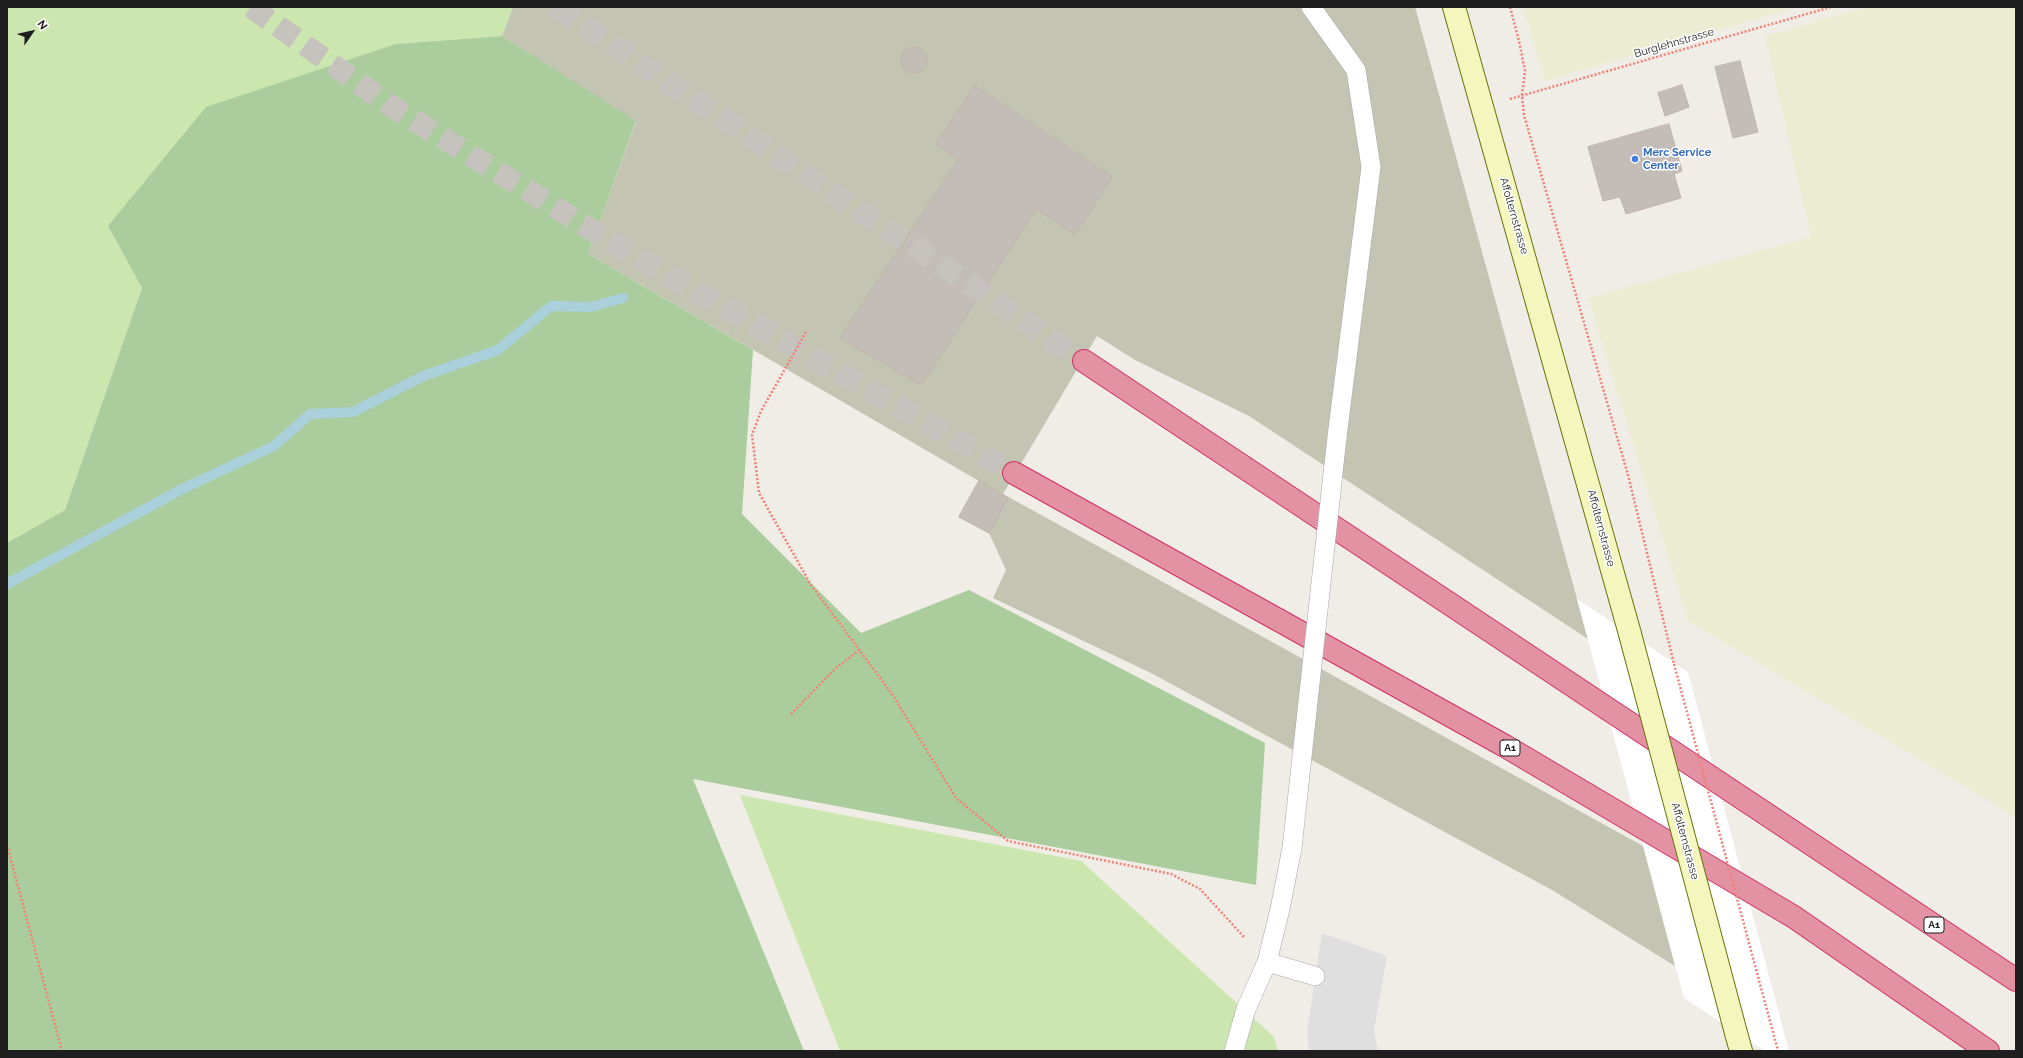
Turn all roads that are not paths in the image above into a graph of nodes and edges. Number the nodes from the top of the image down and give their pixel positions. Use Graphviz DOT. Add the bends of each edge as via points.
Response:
graph roads {
  1 [pos="1311,7"];
  2 [pos="1454,7"];
  3 [pos="1084,361"];
  4 [pos="1014,473"];
  5 [pos="1267,962"];
  6 [pos="1315,976"];
  7 [pos="2016,980"];
  8 [pos="1739,1042"];
  9 [pos="1234,1051"];
  10 [pos="1988,1051"];
  1 -- 5 [label="lane, bridge" via="1356,70 1371,167 1292,848"];
  2 -- 8 [label="street, Affolternstrasse, bridge" via="1630,634"];
  3 -- 7 [label="highway, A1"];
  4 -- 10 [label="highway, A1" via="1526,758 1794,917"];
  5 -- 6 [label="lane"];
  5 -- 9 [label="lane" via="1246,1009"];
}
